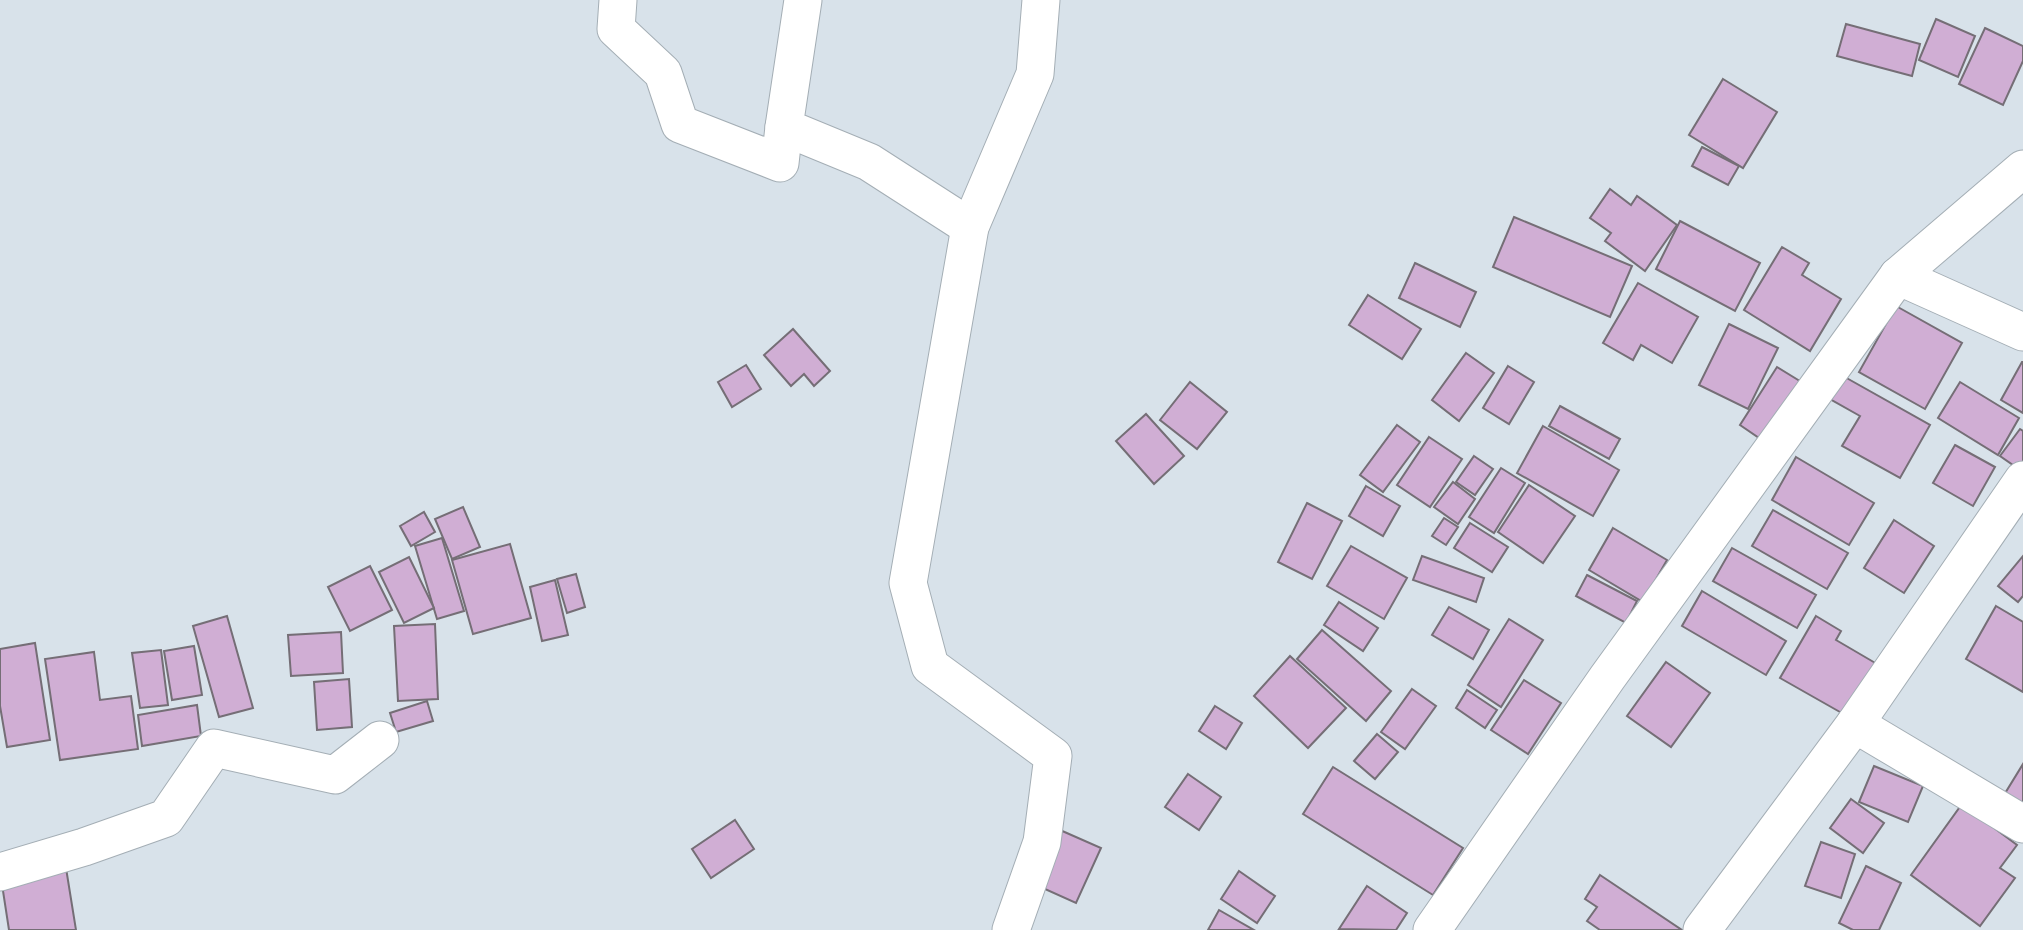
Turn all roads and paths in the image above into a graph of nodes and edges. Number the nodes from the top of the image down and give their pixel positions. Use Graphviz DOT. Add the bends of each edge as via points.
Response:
graph roads {
  1 [pos="618,0"];
  2 [pos="803,0"];
  3 [pos="1041,0"];
  4 [pos="784,127"];
  5 [pos="2023,169"];
  6 [pos="970,227"];
  7 [pos="1898,276"];
  8 [pos="2023,332"];
  9 [pos="2023,480"];
  10 [pos="1855,724"];
  11 [pos="380,740"];
  12 [pos="2023,824"];
  13 [pos="0,872"];
  14 [pos="1011,930"];
  15 [pos="1432,930"];
  16 [pos="1702,930"];
  1 -- 4 [label="street" via="616,29 663,73 680,124 780,163"];
  2 -- 4 [label="street"];
  3 -- 6 [label="street" via="1035,74"];
  4 -- 6 [label="street" via="869,162"];
  5 -- 7 [label="street"];
  6 -- 14 [label="street" via="908,583 930,666 1053,757 1042,842"];
  7 -- 8 [label="street"];
  7 -- 15 [label="street" via="1607,678"];
  9 -- 10 [label="street"];
  10 -- 12 [label="street"];
  10 -- 16 [label="street"];
  11 -- 13 [label="street" via="335,775 214,748 166,818"];
}
